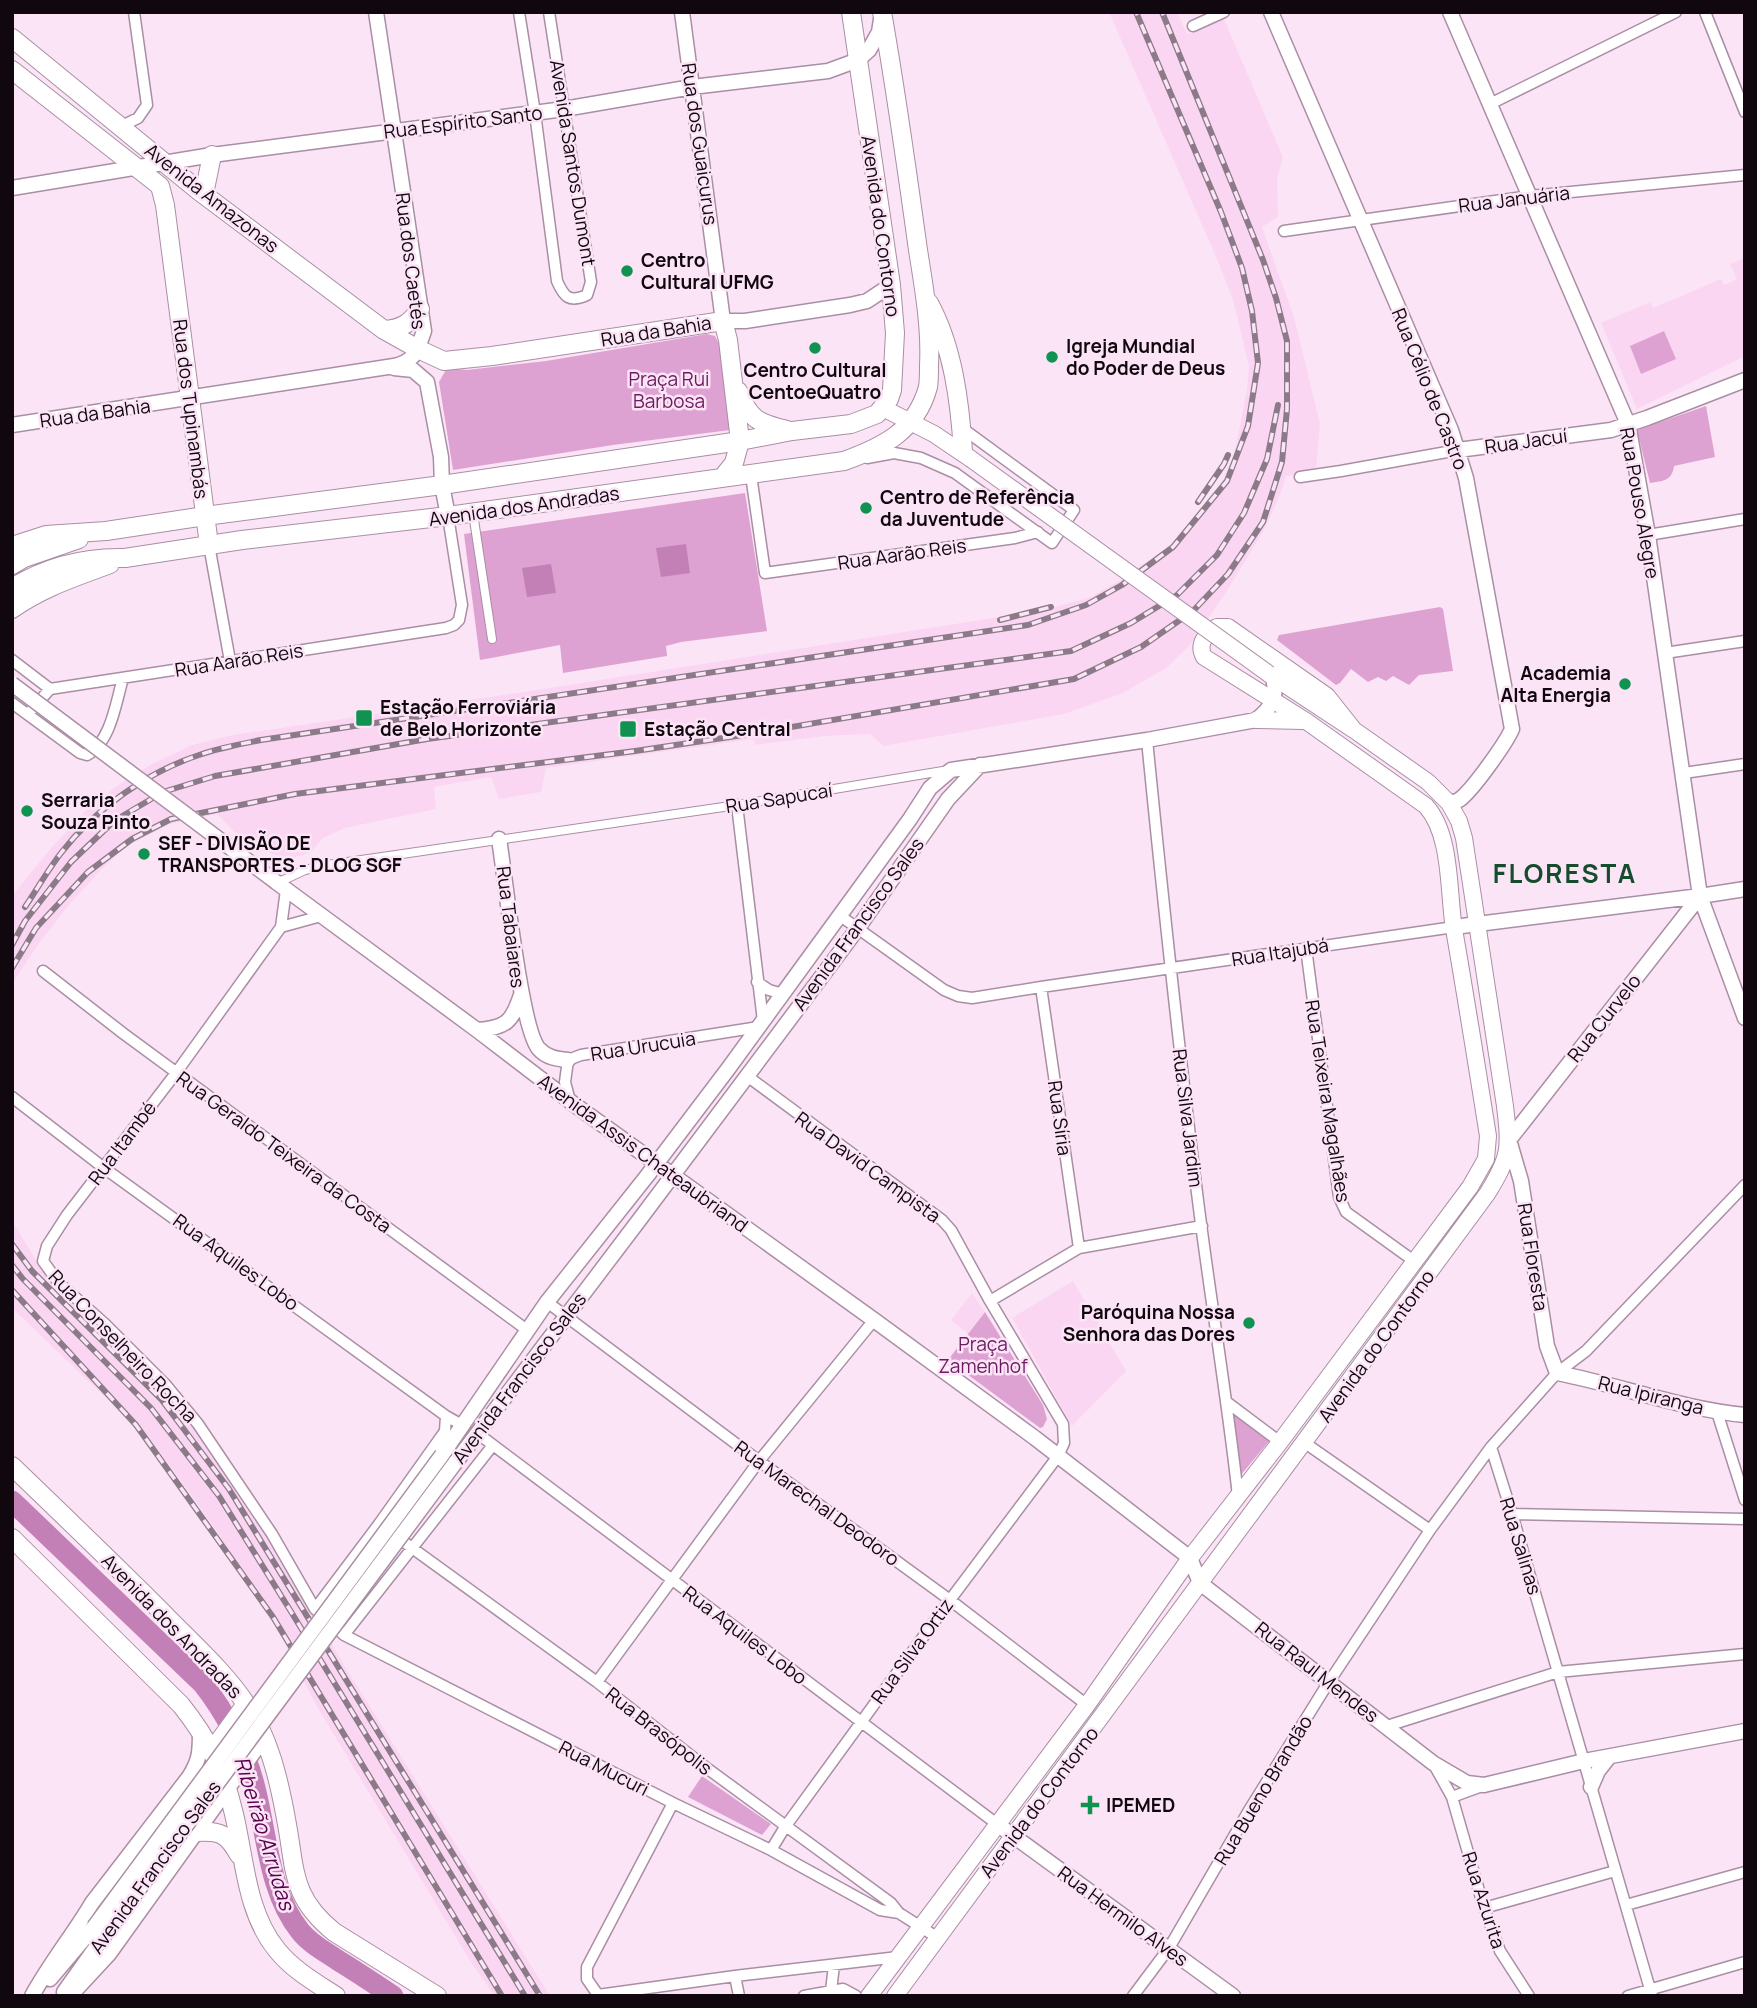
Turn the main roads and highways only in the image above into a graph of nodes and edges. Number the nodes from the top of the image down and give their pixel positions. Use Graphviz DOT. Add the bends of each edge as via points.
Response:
graph roads {
  1 [pos="851,12"];
  2 [pos="882,12"];
  3 [pos="12,38"];
  4 [pos="12,69"];
  5 [pos="212,155"];
  6 [pos="136,168"];
  7 [pos="204,194"];
  8 [pos="926,296"];
  9 [pos="420,309"];
  10 [pos="723,321"];
  11 [pos="384,330"];
  12 [pos="418,349"];
  13 [pos="733,379"];
  14 [pos="883,408"];
  15 [pos="911,421"];
  16 [pos="792,431"];
  17 [pos="740,441"];
  18 [pos="967,455"];
  19 [pos="722,478"];
  20 [pos="205,516"];
  21 [pos="106,531"];
  22 [pos="13,545"];
  23 [pos="209,545"];
  24 [pos="125,558"];
  25 [pos="12,565"];
  26 [pos="12,588"];
  27 [pos="12,609"];
  28 [pos="1256,720"];
  29 [pos="1306,721"];
  30 [pos="1354,730"];
  31 [pos="1488,1136"];
  32 [pos="1509,1140"];
  33 [pos="12,1466"];
  34 [pos="12,1538"];
  35 [pos="242,1711"];
  36 [pos="217,1745"];
  37 [pos="197,1832"];
  38 [pos="244,1867"];
  39 [pos="336,1996"];
  40 [pos="437,1996"];
  41 [pos="869,1996"];
  42 [pos="895,1996"];
  1 -- 14 [label="main road, Avenida do Contorno" via="895,333 892,390"];
  2 -- 8 [label="main road, Avenida do Contorno"];
  3 -- 7 [label="main road, Avenida Amazonas"];
  4 -- 6 [label="main road, Avenida Amazonas"];
  5 -- 7 [label="main road"];
  6 -- 20 [label="main road, Rua dos Tupinambás" via="160,186 164,197"];
  7 -- 11 [label="main road, Avenida Amazonas"];
  8 -- 15 [label="main road, Avenida do Contorno" via="928,386"];
  8 -- 18 [label="main road" via="940,323"];
  9 -- 11 [label="main road" via="404,326"];
  10 -- 12 [label="main road, Rua da Bahia" via="444,361"];
  10 -- 13 [label="main road, Rua dos Guaicurus"];
  11 -- 12 [label="main road, Avenida Amazonas"];
  13 -- 16 [label="main road" via="752,416"];
  13 -- 17 [label="main road, Rua dos Guaicurus"];
  14 -- 15 [label="main road, Avenida do Contorno"];
  14 -- 16 [label="main road, Avenida dos Andradas" via="851,424"];
  15 -- 18 [label="main road, Avenida do Contorno"];
  15 -- 19 [label="main road, Avenida dos Andradas" via="893,439 844,461"];
  16 -- 17 [label="main road, Avenida dos Andradas"];
  17 -- 19 [label="main road, Rua dos Guaicurus" via="734,463"];
  17 -- 20 [label="main road, Avenida dos Andradas"];
  18 -- 30 [label="main road, Avenida do Contorno, bridge" via="1271,676"];
  19 -- 23 [label="main road, Avenida dos Andradas"];
  20 -- 21 [label="main road, Avenida dos Andradas"];
  20 -- 23 [label="main road, Rua dos Tupinambás"];
  21 -- 22 [label="main road, Avenida dos Andradas" via="46,535"];
  21 -- 25 [label="main road, Avenida dos Andradas"];
  23 -- 24 [label="main road, Avenida dos Andradas"];
  24 -- 26 [label="main road, Avenida dos Andradas" via="58,567"];
  24 -- 27 [label="main road, Avenida dos Andradas" via="65,580"];
  28 -- 29 [label="main road"];
  29 -- 30 [label="main road, Avenida do Contorno" via="1204,657 1201,642 1213,629 1228,627 1327,696"];
  29 -- 31 [label="main road, Avenida do Contorno" via="1431,812 1445,848"];
  30 -- 32 [label="main road, Avenida do Contorno" via="1428,782 1459,821"];
  31 -- 32 [label="main road"];
  31 -- 41 [label="main road, Avenida do Contorno" via="1482,1169 1470,1187 1190,1558 1087,1705"];
  32 -- 42 [label="main road, Avenida do Contorno" via="1500,1173 1487,1194"];
  33 -- 35 [label="main road, Avenida dos Andradas" via="203,1654"];
  34 -- 36 [label="main road"];
  35 -- 36 [label="main road"];
  35 -- 40 [label="main road, Avenida dos Andradas" via="275,1769 297,1883 308,1906 334,1932"];
  36 -- 38 [label="main road"];
  37 -- 38 [label="main road" via="225,1836"];
  38 -- 39 [label="main road" via="265,1933 294,1966"];
}
